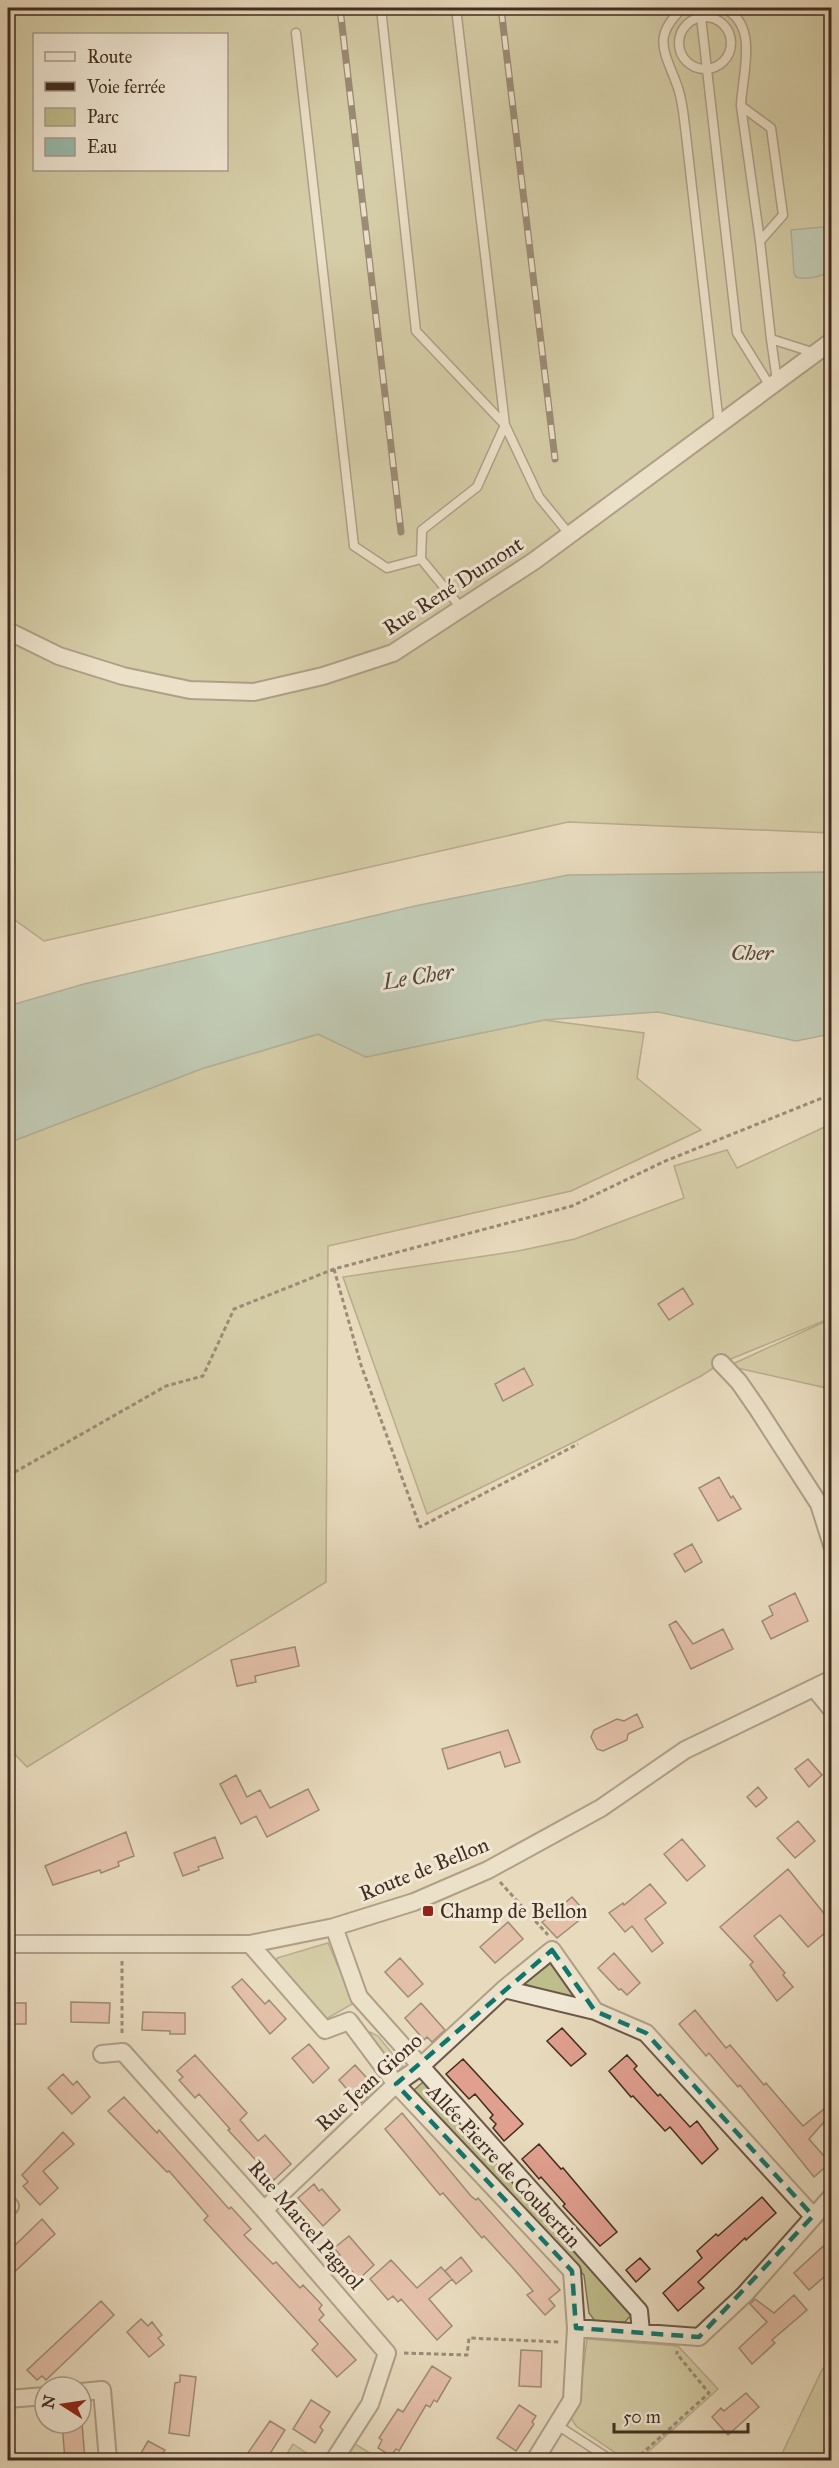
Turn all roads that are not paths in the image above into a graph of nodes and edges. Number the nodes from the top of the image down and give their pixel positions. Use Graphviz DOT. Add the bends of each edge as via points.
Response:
graph roads {
  1 [pos="381,8"];
  2 [pos="456,8"];
  3 [pos="683,8"];
  4 [pos="723,8"];
  5 [pos="701,12"];
  6 [pos="296,33"];
  7 [pos="708,70"];
  8 [pos="741,106"];
  9 [pos="760,241"];
  10 [pos="771,339"];
  11 [pos="831,341"];
  12 [pos="815,353"];
  13 [pos="774,384"];
  14 [pos="719,424"];
  15 [pos="505,425"];
  16 [pos="570,535"];
  17 [pos="421,558"];
  18 [pos="462,609"];
  19 [pos="8,632"];
  20 [pos="721,1363"];
  21 [pos="831,1545"];
  22 [pos="831,1679"];
  23 [pos="813,1688"];
  24 [pos="831,1710"];
  25 [pos="334,1927"];
  26 [pos="8,1944"];
  27 [pos="250,1944"];
  28 [pos="504,1989"];
  29 [pos="367,2006"];
  30 [pos="595,2012"];
  31 [pos="349,2021"];
  32 [pos="102,2054"];
  33 [pos="420,2067"];
  34 [pos="396,2084"];
  35 [pos="831,2196"];
  36 [pos="264,2210"];
  37 [pos="813,2216"];
  38 [pos="641,2332"];
  39 [pos="576,2335"];
  40 [pos="93,2391"];
  41 [pos="33,2397"];
  42 [pos="8,2399"];
  43 [pos="557,2425"];
  44 [pos="108,2460"];
  45 [pos="334,2460"];
  46 [pos="535,2460"];
  47 [pos="611,2460"];
  1 -- 15 [label="lane" via="416,332"];
  2 -- 15 [label="lane"];
  3 -- 14 [label="lane" via="670,20 662,44 679,90"];
  4 -- 8 [label="lane" via="734,12 747,33"];
  5 -- 7 [label="lane"];
  5 -- 7 [label="lane" via="724,25 731,40 728,56"];
  5 -- 7 [label="lane" via="681,30 678,46 692,67"];
  6 -- 17 [label="lane" via="354,546 387,568"];
  7 -- 13 [label="lane" via="737,333"];
  8 -- 9 [label="lane"];
  8 -- 9 [label="lane" via="771,128 783,215"];
  9 -- 10 [label="lane"];
  10 -- 12 [label="lane"];
  10 -- 13 [label="lane"];
  11 -- 12 [label="street, Rue René Dumont"];
  12 -- 13 [label="street, Rue René Dumont"];
  13 -- 14 [label="street, Rue René Dumont"];
  14 -- 16 [label="street, Rue René Dumont"];
  15 -- 16 [label="lane" via="539,497"];
  15 -- 17 [label="lane" via="477,487 422,530"];
  16 -- 18 [label="street, Rue René Dumont"];
  17 -- 18 [label="lane"];
  18 -- 19 [label="street, Rue René Dumont" via="393,653 323,676 254,692 190,690 123,676 59,656"];
  20 -- 21 [label="street" via="739,1382 819,1504"];
  22 -- 23 [label="street, Route de Bellon"];
  23 -- 24 [label="street"];
  23 -- 25 [label="street, Route de Bellon" via="685,1750 601,1808 488,1870 414,1902"];
  25 -- 27 [label="street, Route de Bellon"];
  25 -- 29 [label="street" via="359,1997"];
  26 -- 27 [label="street, Route de Bellon"];
  27 -- 31 [label="street" via="325,2030"];
  28 -- 30 [label="street"];
  28 -- 30 [label="street, Rue Jean Giono" via="552,1950"];
  28 -- 33 [label="street, Rue Jean Giono"];
  29 -- 31 [label="street"];
  29 -- 33 [label="street"];
  30 -- 37 [label="street" via="646,2033"];
  31 -- 34 [label="street, Allée Pierre de Coubertin"];
  32 -- 36 [label="street, Rue Marcel Pagnol" via="123,2052"];
  33 -- 34 [label="street, Rue Jean Giono"];
  33 -- 38 [label="street" via="639,2311"];
  34 -- 36 [label="street, Rue Jean Giono"];
  34 -- 39 [label="street, Allée Pierre de Coubertin" via="572,2271"];
  35 -- 37 [label="street"];
  36 -- 45 [label="street, Rue Marcel Pagnol" via="387,2353 370,2404"];
  37 -- 38 [label="street" via="745,2294 699,2337"];
  38 -- 39 [label="street"];
  39 -- 43 [label="street" via="572,2400"];
  40 -- 44 [label="street" via="102,2390"];
  41 -- 42 [label="street"];
  43 -- 46 [label="street"];
  43 -- 47 [label="lane"];
}
